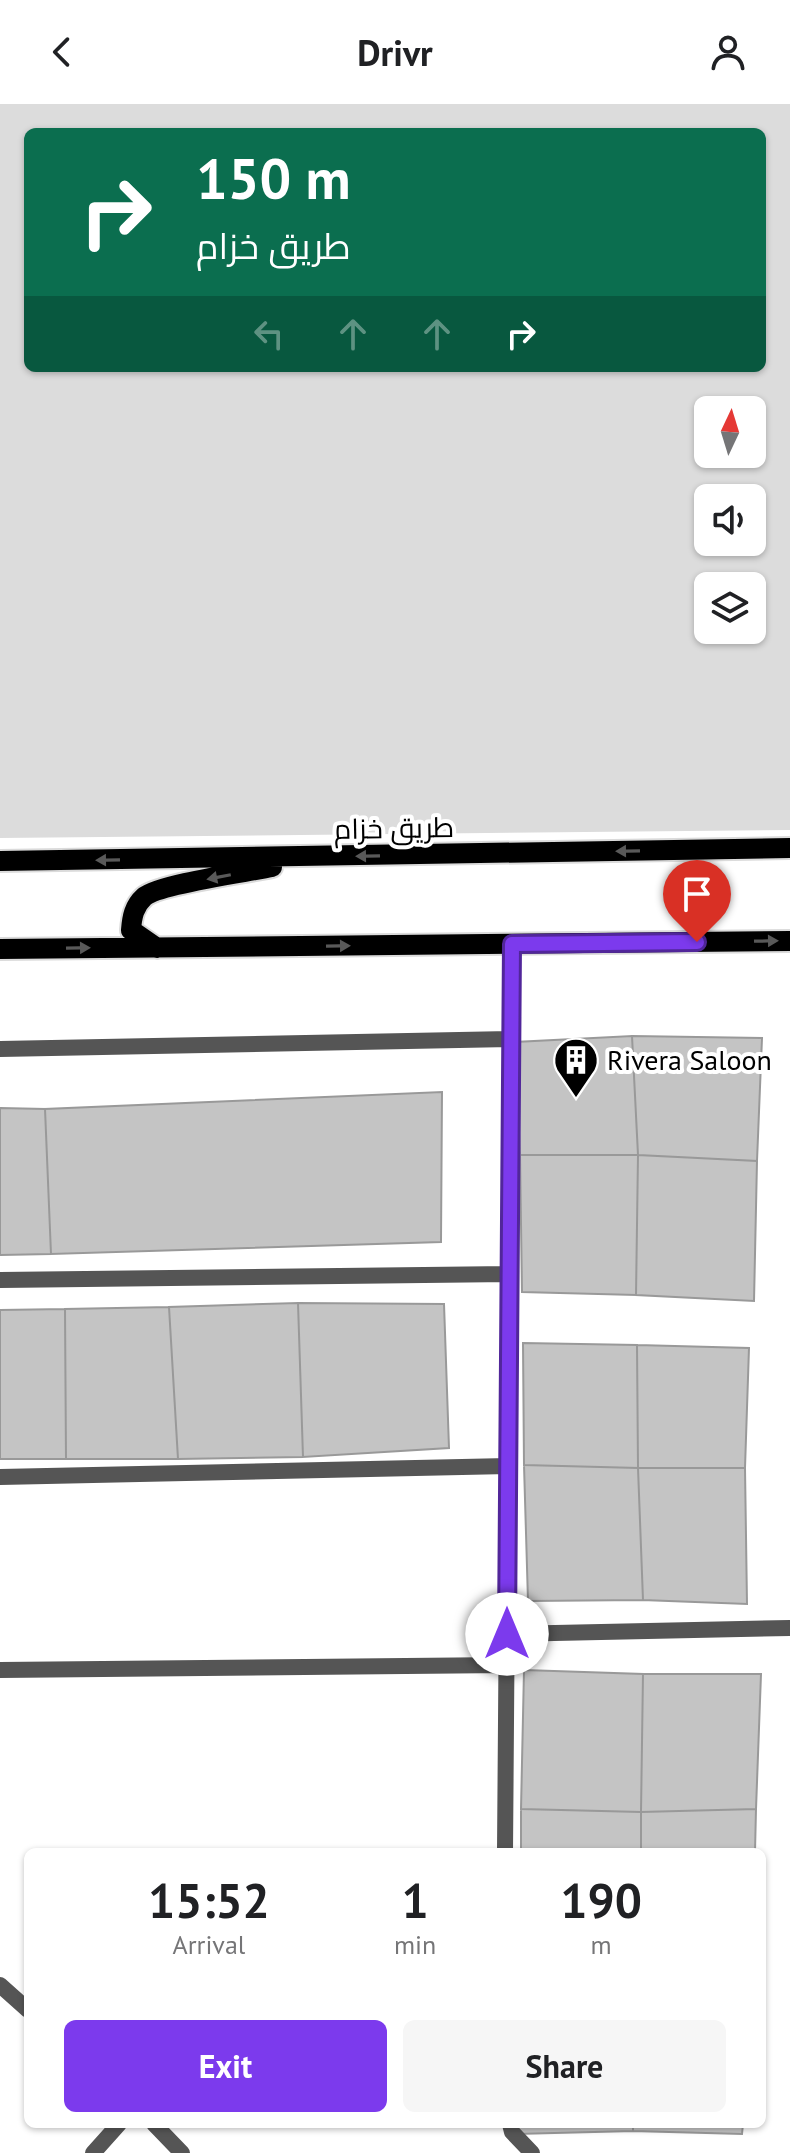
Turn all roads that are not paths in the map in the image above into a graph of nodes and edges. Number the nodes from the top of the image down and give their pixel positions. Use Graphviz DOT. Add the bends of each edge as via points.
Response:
graph roads {
  1 [pos="790,848"];
  2 [pos="323,857"];
  3 [pos="0,861"];
  4 [pos="790,941"];
  5 [pos="512,944"];
  6 [pos="157,948"];
  7 [pos="0,949"];
  8 [pos="511,1039"];
  9 [pos="0,1049"];
  10 [pos="509,1274"];
  11 [pos="0,1280"];
  12 [pos="508,1466"];
  13 [pos="0,1477"];
  14 [pos="790,1628"];
  15 [pos="507,1634"];
  16 [pos="506,1665"];
  17 [pos="0,1670"];
  18 [pos="505,1848"];
  19 [pos="0,1985"];
  20 [pos="24,2006"];
  21 [pos="115,2128"];
  22 [pos="158,2128"];
  23 [pos="511,2128"];
  24 [pos="93,2153"];
  25 [pos="182,2153"];
  26 [pos="532,2153"];
  1 -- 2 [label="main road, طريق خزام, one-way"];
  2 -- 3 [label="main road, طريق خزام, one-way"];
  2 -- 6 [label="main road, one-way" via="146,894 132,914 131,930"];
  5 -- 4 [label="main road, one-way"];
  6 -- 5 [label="main road, one-way"];
  5 -- 8 [label="street"];
  7 -- 6 [label="main road, one-way"];
  8 -- 9 [label="street"];
  8 -- 10 [label="street"];
  10 -- 11 [label="street"];
  10 -- 12 [label="street"];
  12 -- 13 [label="street"];
  12 -- 15 [label="street"];
  14 -- 15 [label="street"];
  15 -- 16 [label="street"];
  16 -- 17 [label="street"];
  16 -- 18 [label="street"];
  19 -- 20 [label="street"];
  21 -- 24 [label="street"];
  22 -- 25 [label="street"];
  23 -- 26 [label="street"];
}
